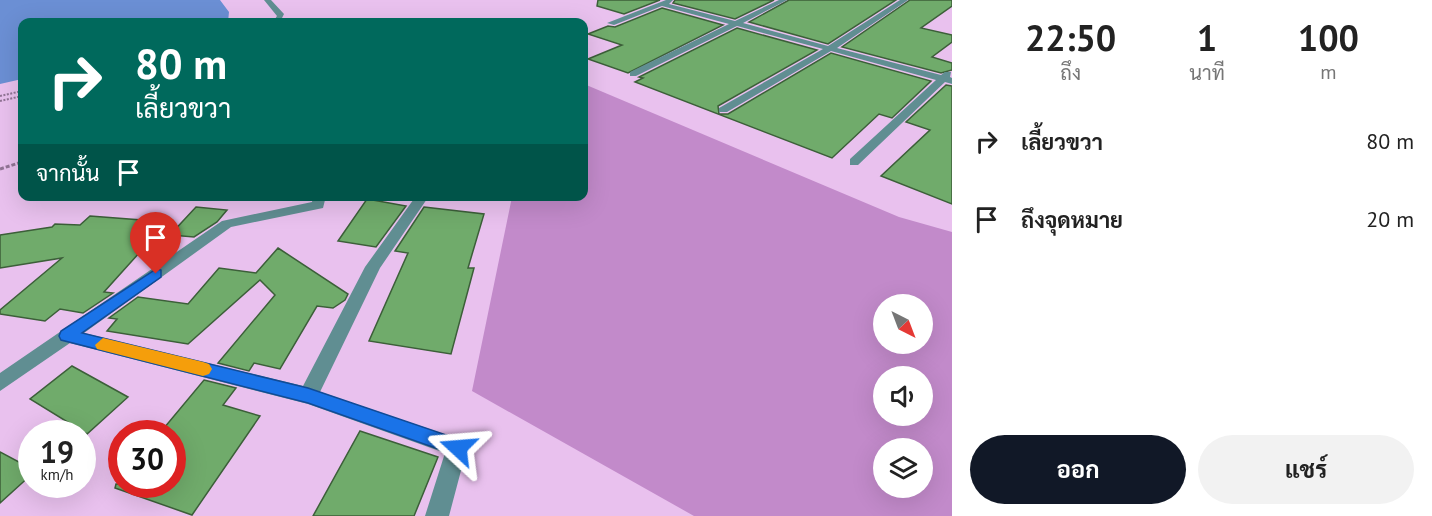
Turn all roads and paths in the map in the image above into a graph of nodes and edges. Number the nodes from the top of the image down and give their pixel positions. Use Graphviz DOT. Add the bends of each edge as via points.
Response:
graph roads {
  1 [pos="267,0"];
  2 [pos="673,0"];
  3 [pos="784,0"];
  4 [pos="905,0"];
  5 [pos="662,4"];
  6 [pos="279,18"];
  7 [pos="611,22"];
  8 [pos="734,23"];
  9 [pos="829,49"];
  10 [pos="952,71"];
  11 [pos="633,74"];
  12 [pos="947,80"];
  13 [pos="18,92"];
  14 [pos="0,96"];
  15 [pos="18,97"];
  16 [pos="0,100"];
  17 [pos="723,110"];
  18 [pos="854,162"];
  19 [pos="18,163"];
  20 [pos="0,169"];
  21 [pos="319,201"];
  22 [pos="419,201"];
  23 [pos="67,336"];
  24 [pos="0,383"];
  25 [pos="308,396"];
  26 [pos="437,516"];
  1 -- 6 [label="street"];
  2 -- 5 [label="street"];
  3 -- 8 [label="street"];
  4 -- 9 [label="street"];
  5 -- 7 [label="street"];
  5 -- 8 [label="street"];
  8 -- 9 [label="street"];
  8 -- 11 [label="street"];
  9 -- 12 [label="street"];
  9 -- 17 [label="street"];
  10 -- 12 [label="street"];
  12 -- 18 [label="street"];
  13 -- 14 [label="path"];
  15 -- 16 [label="path"];
  19 -- 20 [label="path"];
  21 -- 23 [label="street" via="318,205 227,224"];
  22 -- 25 [label="street" via="373,267"];
  23 -- 24 [label="street"];
  23 -- 25 [label="street"];
  25 -- 26 [label="street" via="458,448"];
}
